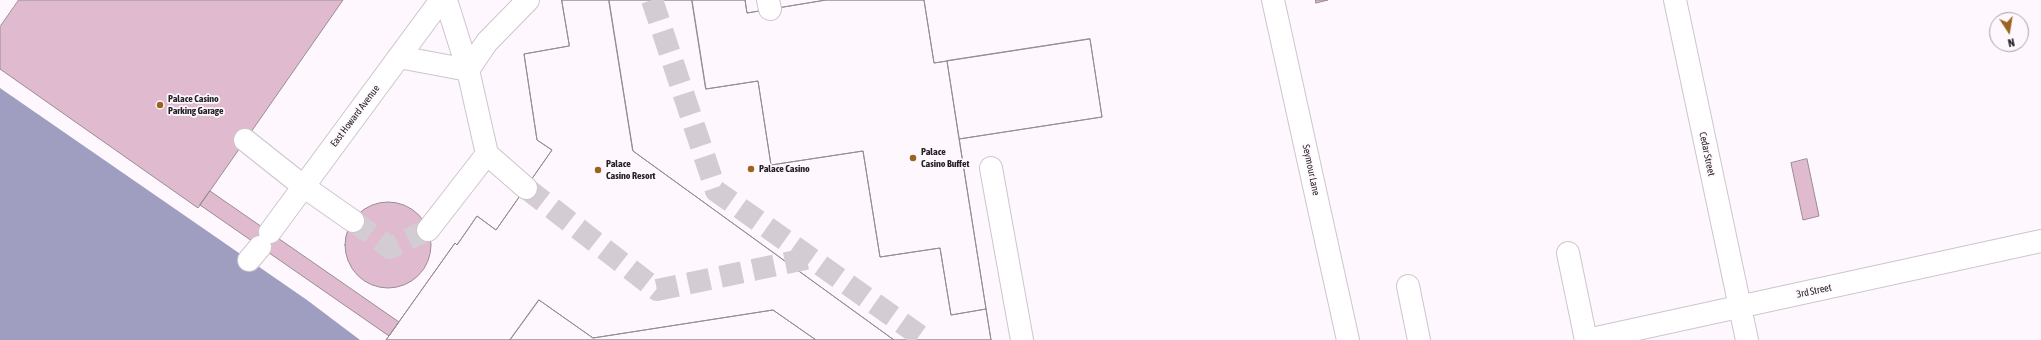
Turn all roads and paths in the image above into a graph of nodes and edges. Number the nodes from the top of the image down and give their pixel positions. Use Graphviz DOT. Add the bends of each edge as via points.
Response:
graph roads {
  1 [pos="441,0"];
  2 [pos="446,0"];
  3 [pos="528,0"];
  4 [pos="1273,0"];
  5 [pos="1674,0"];
  6 [pos="399,57"];
  7 [pos="468,70"];
  8 [pos="245,140"];
  9 [pos="487,154"];
  10 [pos="991,168"];
  11 [pos="303,186"];
  12 [pos="526,188"];
  13 [pos="353,221"];
  14 [pos="428,230"];
  15 [pos="2041,241"];
  16 [pos="260,246"];
  17 [pos="1568,253"];
  18 [pos="1408,286"];
  19 [pos="1740,307"];
  20 [pos="1022,340"];
  21 [pos="1348,340"];
  22 [pos="1419,340"];
  23 [pos="1586,340"];
  24 [pos="1746,340"];
  1 -- 6 [label="street, East Howard Avenue"];
  2 -- 7 [label="street"];
  3 -- 7 [label="street" via="487,42"];
  4 -- 21 [label="street, Seymour Lane"];
  5 -- 19 [label="street, Cedar Street"];
  6 -- 7 [label="street"];
  6 -- 11 [label="street, East Howard Avenue"];
  7 -- 9 [label="street"];
  8 -- 11 [label="street"];
  9 -- 12 [label="street"];
  9 -- 14 [label="street"];
  10 -- 20 [label="street"];
  11 -- 13 [label="street"];
  11 -- 16 [label="street, East Howard Avenue"];
  15 -- 19 [label="street, 3rd Street"];
  17 -- 23 [label="street"];
  18 -- 22 [label="street"];
  19 -- 23 [label="street, 3rd Street"];
  19 -- 24 [label="street, Cedar Street"];
}
